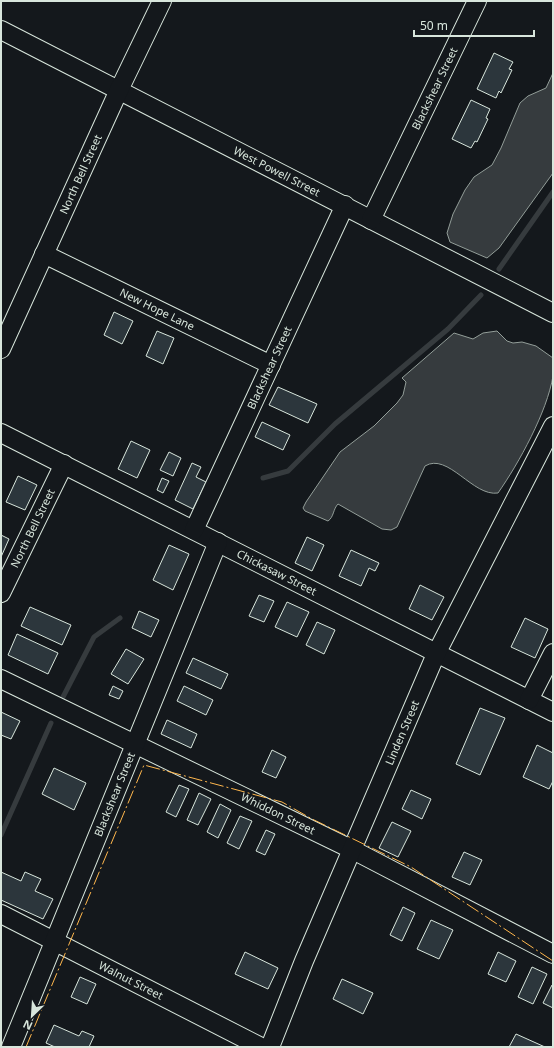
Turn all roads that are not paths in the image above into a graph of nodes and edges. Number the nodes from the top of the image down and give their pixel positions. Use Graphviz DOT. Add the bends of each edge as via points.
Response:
graph roads {
  1 [pos="162,1"];
  2 [pos="477,1"];
  3 [pos="1,30"];
  4 [pos="119,90"];
  5 [pos="345,205"];
  6 [pos="371,220"];
  7 [pos="44,254"];
  8 [pos="553,313"];
  9 [pos="1,349"];
  10 [pos="271,365"];
  11 [pos="553,426"];
  12 [pos="1,433"];
  13 [pos="64,464"];
  14 [pos="194,530"];
  15 [pos="218,542"];
  16 [pos="1,593"];
  17 [pos="553,652"];
  18 [pos="436,654"];
  19 [pos="1,679"];
  20 [pos="529,700"];
  21 [pos="553,712"];
  22 [pos="135,743"];
  23 [pos="353,850"];
  24 [pos="1,914"];
  25 [pos="54,942"];
  26 [pos="553,954"];
  27 [pos="11,1047"];
  28 [pos="261,1047"];
  29 [pos="270,1047"];
  1 -- 4 [label="street, North Bell Street"];
  2 -- 6 [label="street, Blackshear Street"];
  3 -- 4 [label="street, West Powell Street"];
  4 -- 5 [label="street, West Powell Street"];
  4 -- 7 [label="street, North Bell Street"];
  5 -- 6 [label="street, West Powell Street"];
  5 -- 10 [label="street, Blackshear Street"];
  6 -- 8 [label="street, West Powell Street"];
  7 -- 9 [label="street, North Bell Street"];
  7 -- 10 [label="street, New Hope Lane"];
  10 -- 14 [label="street, Blackshear Street"];
  11 -- 18 [label="street, Linden Street"];
  12 -- 13 [label="street, Chickasaw Street"];
  13 -- 14 [label="street, Chickasaw Street"];
  13 -- 16 [label="street, North Bell Street"];
  14 -- 15 [label="street, Chickasaw Street"];
  15 -- 18 [label="street, Chickasaw Street"];
  15 -- 22 [label="street, Blackshear Street"];
  17 -- 20 [label="street"];
  18 -- 20 [label="street, Chickasaw Street"];
  18 -- 23 [label="street, Linden Street"];
  19 -- 22 [label="street, Whiddon Street"];
  20 -- 21 [label="street, Chickasaw Street"];
  22 -- 23 [label="street, Whiddon Street"];
  22 -- 25 [label="street, Blackshear Street"];
  23 -- 26 [label="street, Whiddon Street"];
  23 -- 29 [label="street, Linden Street" via="304,961"];
  24 -- 25 [label="street, Walnut Street"];
  25 -- 27 [label="street, Blackshear Street"];
  25 -- 28 [label="street, Walnut Street"];
}
